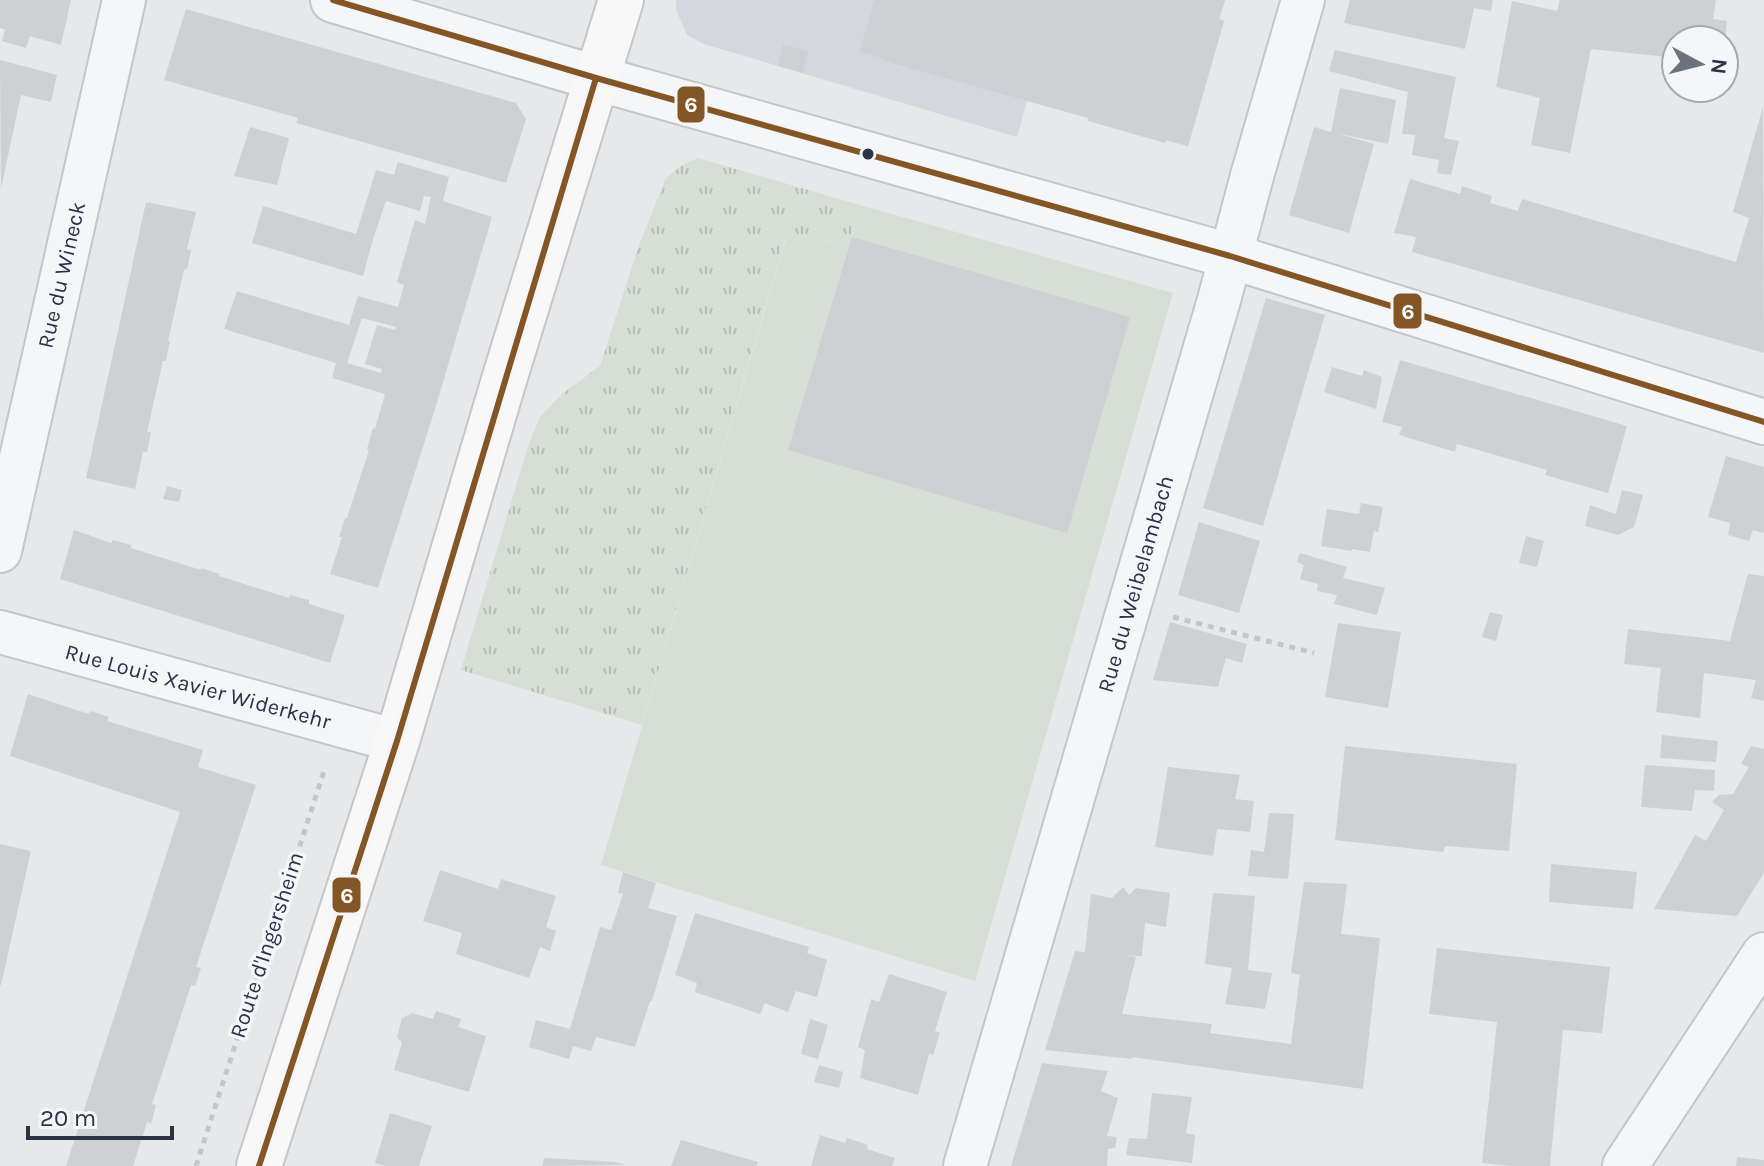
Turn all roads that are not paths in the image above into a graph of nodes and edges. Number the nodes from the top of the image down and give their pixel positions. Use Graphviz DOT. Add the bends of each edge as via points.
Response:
graph roads {
  1 [pos="124,0"];
  2 [pos="333,0"];
  3 [pos="621,0"];
  4 [pos="1303,0"];
  5 [pos="596,78"];
  6 [pos="1230,256"];
  7 [pos="1764,422"];
  8 [pos="0,551"];
  9 [pos="0,632"];
  10 [pos="397,741"];
  11 [pos="1764,955"];
  12 [pos="259,1166"];
  13 [pos="965,1166"];
  14 [pos="1625,1166"];
  1 -- 8 [label="street, Rue du Wineck"];
  2 -- 5 [label="street"];
  3 -- 5 [label="main road"];
  4 -- 6 [label="street, Rue du Weibelambach"];
  5 -- 6 [label="street"];
  5 -- 10 [label="main road"];
  6 -- 7 [label="street"];
  6 -- 13 [label="street, Rue du Weibelambach"];
  9 -- 10 [label="street, Rue Louis Xavier Widerkehr"];
  10 -- 12 [label="main road"];
  11 -- 14 [label="street"];
}
